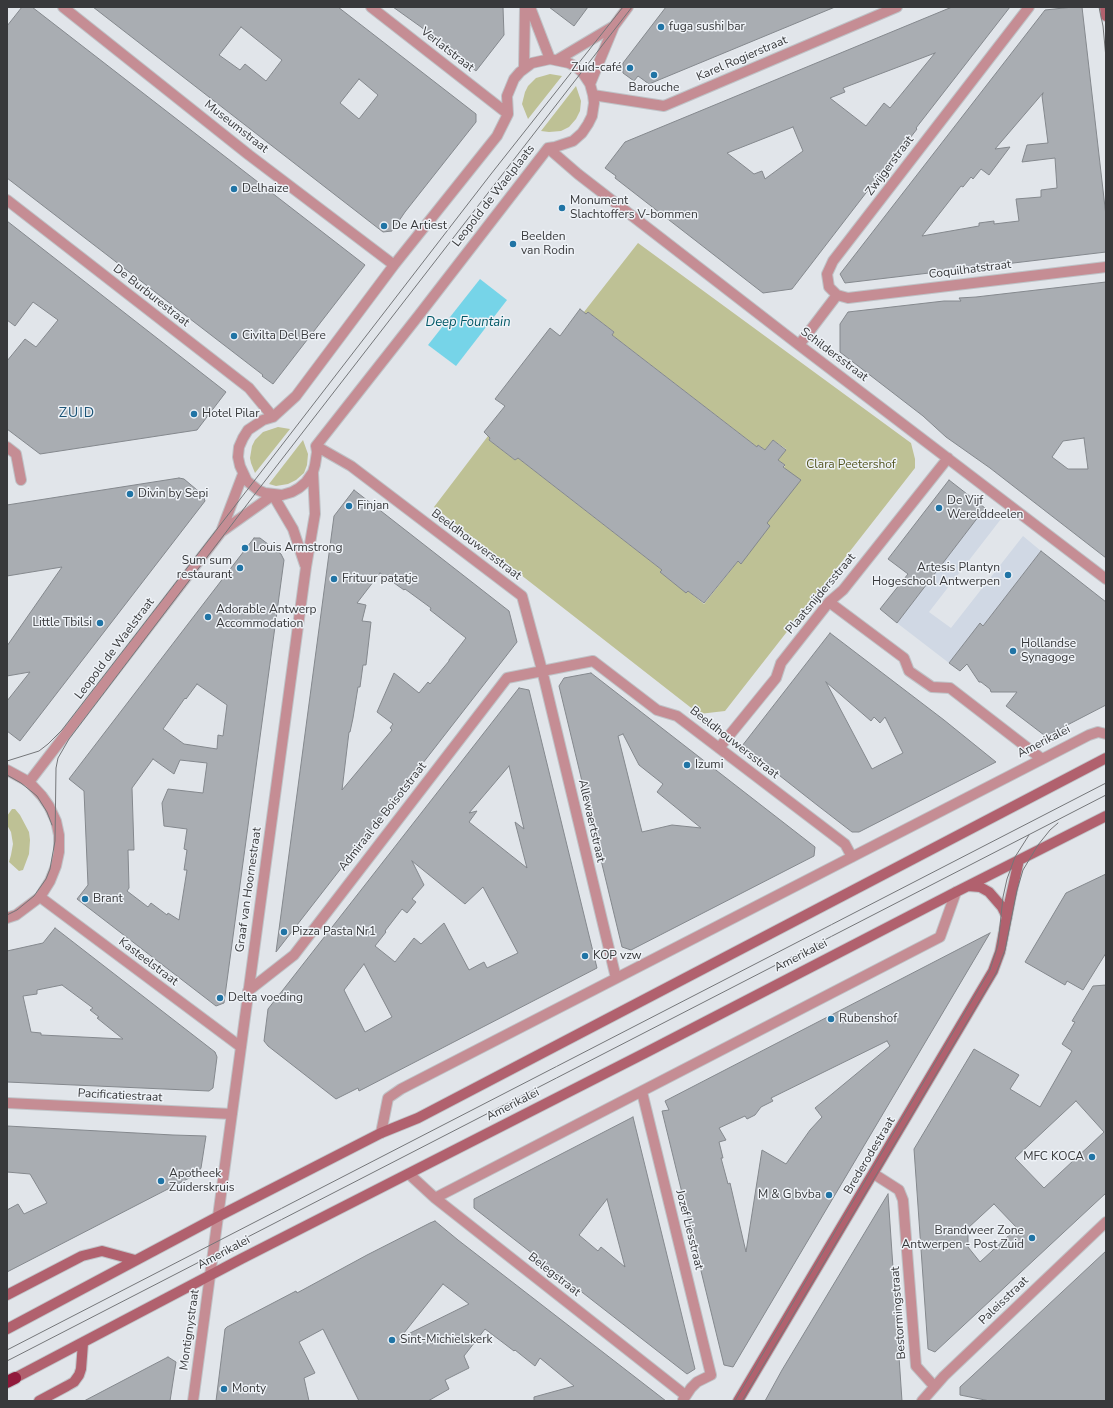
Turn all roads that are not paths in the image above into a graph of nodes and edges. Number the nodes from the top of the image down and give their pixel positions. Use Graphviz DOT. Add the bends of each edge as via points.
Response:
graph roads {
  1 [pos="63,7"];
  2 [pos="371,7"];
  3 [pos="525,7"];
  4 [pos="530,7"];
  5 [pos="628,7"];
  6 [pos="897,7"];
  7 [pos="1029,7"];
  8 [pos="1105,7"];
  9 [pos="1106,16"];
  10 [pos="614,26"];
  11 [pos="554,60"];
  12 [pos="524,68"];
  13 [pos="590,84"];
  14 [pos="593,95"];
  15 [pos="508,114"];
  16 [pos="548,148"];
  17 [pos="7,200"];
  18 [pos="394,265"];
  19 [pos="1106,266"];
  20 [pos="837,296"];
  21 [pos="799,345"];
  22 [pos="273,417"];
  23 [pos="316,446"];
  24 [pos="7,447"];
  25 [pos="948,458"];
  26 [pos="313,472"];
  27 [pos="243,474"];
  28 [pos="21,480"];
  29 [pos="273,495"];
  30 [pos="221,532"];
  31 [pos="306,567"];
  32 [pos="1106,579"];
  33 [pos="829,602"];
  34 [pos="542,670"];
  35 [pos="1106,734"];
  36 [pos="719,748"];
  37 [pos="1106,758"];
  38 [pos="1042,759"];
  39 [pos="7,770"];
  40 [pos="29,782"];
  41 [pos="1106,816"];
  42 [pos="852,857"];
  43 [pos="1019,860"];
  44 [pos="968,886"];
  45 [pos="956,892"];
  46 [pos="40,897"];
  47 [pos="1007,917"];
  48 [pos="7,918"];
  49 [pos="616,978"];
  50 [pos="248,991"];
  51 [pos="241,1047"];
  52 [pos="642,1092"];
  53 [pos="7,1104"];
  54 [pos="232,1114"];
  55 [pos="381,1133"];
  56 [pos="409,1174"];
  57 [pos="874,1174"];
  58 [pos="435,1198"];
  59 [pos="219,1216"];
  60 [pos="1106,1222"];
  61 [pos="135,1260"];
  62 [pos="210,1276"];
  63 [pos="7,1295"];
  64 [pos="7,1329"];
  65 [pos="83,1343"];
  66 [pos="11,1380"];
  67 [pos="934,1386"];
  68 [pos="684,1398"];
  69 [pos="925,1400"];
  70 [pos="39,1401"];
  71 [pos="193,1401"];
  72 [pos="738,1401"];
  1 -- 18 [label="street, Museumstraat" via="249,155"];
  2 -- 15 [label="street, Verlatstraat"];
  3 -- 12 [label="street"];
  4 -- 11 [label="street"];
  5 -- 10 [label="street"];
  6 -- 14 [label="street, Karel Rogierstraat" via="664,106"];
  7 -- 20 [label="street, Zwijgerstraat" via="829,267 828,287"];
  8 -- 9 [label="main road"];
  10 -- 11 [label="street"];
  10 -- 13 [label="street"];
  11 -- 12 [label="street" via="538,61"];
  11 -- 13 [label="street, Leopold de Waelplaats" via="576,67"];
  12 -- 15 [label="street" via="510,87 507,96"];
  13 -- 14 [label="street, Leopold de Waelplaats"];
  14 -- 16 [label="street, Leopold de Waelplaats" via="592,116 582,133 573,141"];
  15 -- 18 [label="street" via="497,136"];
  16 -- 21 [label="street, Schildersstraat"];
  16 -- 23 [label="street, Leopold de Waelplaats"];
  17 -- 22 [label="street, De Burburestraat" via="249,388"];
  18 -- 22 [label="street" via="296,396"];
  19 -- 20 [label="street, Coquilhatstraat" via="848,298"];
  20 -- 21 [label="street"];
  21 -- 25 [label="street, Schildersstraat"];
  22 -- 27 [label="street" via="254,425 243,438 238,456"];
  23 -- 26 [label="street"];
  23 -- 34 [label="street, Beeldhouwersstraat" via="351,466 522,596"];
  24 -- 28 [label="street" via="16,454"];
  25 -- 32 [label="street, Schildersstraat"];
  25 -- 33 [label="street, Plaatsnijdersstraat" via="843,590"];
  26 -- 29 [label="street" via="299,488 287,494"];
  26 -- 31 [label="street, Graaf van Hoornestraat" via="315,514"];
  27 -- 29 [label="street" via="258,490"];
  27 -- 30 [label="street, Leopold de Waelstraat"];
  29 -- 30 [label="street, Leopold de Waelstraat"];
  29 -- 31 [label="street, Graaf van Hoornestraat" via="293,529"];
  30 -- 40 [label="street, Leopold de Waelstraat"];
  31 -- 50 [label="street, Graaf van Hoornestraat"];
  33 -- 36 [label="street, Plaatsnijdersstraat" via="781,662 776,678"];
  33 -- 38 [label="street" via="904,658 910,671 932,687 950,688"];
  34 -- 36 [label="street, Beeldhouwersstraat" via="593,661 657,710 677,716"];
  34 -- 49 [label="street, Allewaertstraat"];
  34 -- 50 [label="street, Admiraal de Boisotstraat" via="507,678 294,955"];
  35 -- 38 [label="street, Amerikalei" via="1098,732 1089,735"];
  36 -- 42 [label="street, Beeldhouwersstraat" via="845,844"];
  37 -- 55 [label="main road" via="432,1111"];
  38 -- 42 [label="street, Amerikalei"];
  39 -- 40 [label="street"];
  40 -- 46 [label="street" via="49,806 59,835 56,866"];
  41 -- 43 [label="main road, Amerikalei"];
  42 -- 49 [label="street, Amerikalei"];
  43 -- 44 [label="main road, Amerikalei"];
  43 -- 47 [label="main road, Brederodestraat"];
  44 -- 45 [label="main road, Amerikalei"];
  44 -- 47 [label="main road" via="980,887 989,892"];
  45 -- 52 [label="street" via="940,937"];
  45 -- 56 [label="main road, Amerikalei"];
  46 -- 48 [label="street" via="16,915"];
  46 -- 51 [label="street, Kasteelstraat"];
  47 -- 57 [label="main road, Brederodestraat" via="1000,952 993,971"];
  49 -- 55 [label="street, Amerikalei" via="401,1089 388,1098"];
  50 -- 51 [label="street, Graaf van Hoornestraat"];
  51 -- 54 [label="street, Graaf van Hoornestraat"];
  52 -- 58 [label="street"];
  52 -- 68 [label="street, Jozef Liesstraat" via="711,1375 697,1382"];
  53 -- 54 [label="street, Pacificatiestraat"];
  54 -- 59 [label="street, Graaf van Hoornestraat"];
  55 -- 59 [label="main road"];
  56 -- 58 [label="street, Belegstraat"];
  56 -- 62 [label="main road, Amerikalei"];
  57 -- 67 [label="street, Bestormingstraat" via="899,1190 903,1200 916,1366"];
  57 -- 72 [label="main road, Brederodestraat"];
  58 -- 68 [label="street, Belegstraat"];
  59 -- 61 [label="main road"];
  59 -- 62 [label="street, Montignystraat"];
  60 -- 67 [label="street, Paleisstraat"];
  61 -- 63 [label="main road" via="102,1251 94,1252"];
  61 -- 64 [label="main road"];
  62 -- 65 [label="main road, Amerikalei"];
  62 -- 71 [label="street, Montignystraat"];
  65 -- 66 [label="main road, Amerikalei"];
  65 -- 70 [label="main road" via="79,1376 74,1382"];
  67 -- 69 [label="street, Paleisstraat"];
}
